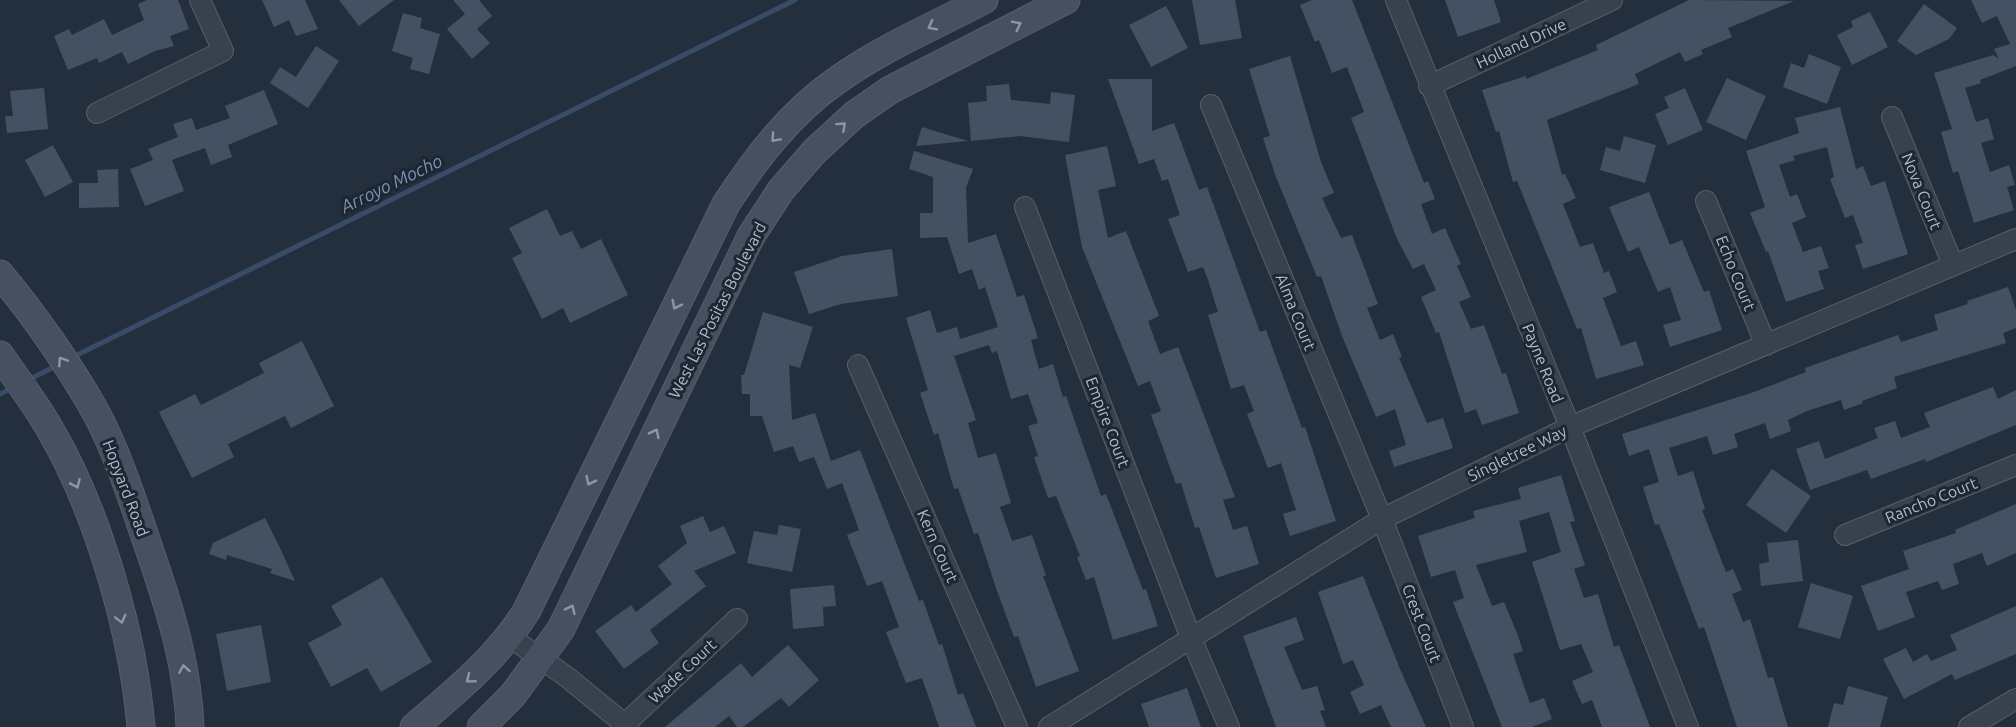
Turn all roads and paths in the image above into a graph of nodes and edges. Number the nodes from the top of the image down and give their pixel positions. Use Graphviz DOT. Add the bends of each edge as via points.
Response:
graph roads {
  1 [pos="200,0"];
  2 [pos="984,0"];
  3 [pos="1066,0"];
  4 [pos="1396,0"];
  5 [pos="1612,0"];
  6 [pos="1429,86"];
  7 [pos="1211,105"];
  8 [pos="97,112"];
  9 [pos="1892,117"];
  10 [pos="1706,201"];
  11 [pos="1025,207"];
  12 [pos="2016,239"];
  13 [pos="1953,265"];
  14 [pos="0,274"];
  15 [pos="1766,345"];
  16 [pos="0,355"];
  17 [pos="858,365"];
  18 [pos="1570,427"];
  19 [pos="2016,465"];
  20 [pos="1382,519"];
  21 [pos="1845,535"];
  22 [pos="737,619"];
  23 [pos="510,637"];
  24 [pos="1191,638"];
  25 [pos="541,659"];
  26 [pos="2016,699"];
  27 [pos="194,722"];
  28 [pos="137,723"];
  29 [pos="627,725"];
  30 [pos="414,727"];
  31 [pos="481,727"];
  32 [pos="1017,727"];
  33 [pos="1049,727"];
  34 [pos="1229,727"];
  35 [pos="1463,727"];
  36 [pos="1688,727"];
  37 [pos="1970,727"];
  1 -- 8 [label="street" via="223,51"];
  2 -- 23 [label="main road, one-way" via="873,57 834,82 755,159 726,204 526,612"];
  25 -- 3 [label="main road, West Las Positas Boulevard, one-way" via="561,629 751,236 781,189 854,115 890,90"];
  4 -- 6 [label="street, Payne Road"];
  5 -- 6 [label="street, Holland Drive"];
  6 -- 18 [label="street, Payne Road"];
  7 -- 20 [label="street, Alma Court"];
  9 -- 13 [label="street, Nova Court"];
  10 -- 15 [label="street, Echo Court"];
  11 -- 24 [label="street, Empire Court"];
  12 -- 13 [label="street, Singletree Way"];
  13 -- 15 [label="street, Singletree Way"];
  27 -- 14 [label="main road, Hopyard Road, one-way" via="171,609 133,501 94,410 21,299"];
  15 -- 18 [label="street, Singletree Way"];
  16 -- 28 [label="main road, one-way" via="51,431 98,539 131,661"];
  17 -- 32 [label="street, Kern Court"];
  18 -- 20 [label="street, Singletree Way"];
  18 -- 36 [label="street, Payne Road"];
  19 -- 21 [label="street, Rancho Court"];
  20 -- 24 [label="street, Singletree Way"];
  20 -- 35 [label="street, Crest Court"];
  22 -- 29 [label="street, Wade Court"];
  23 -- 25 [label="street"];
  23 -- 30 [label="main road, one-way" via="478,674"];
  24 -- 33 [label="street, Singletree Way"];
  24 -- 34 [label="street, Empire Court"];
  25 -- 29 [label="street"];
  25 -- 31 [label="main road, West Las Positas Boulevard"];
  26 -- 37 [label="street"];
}
